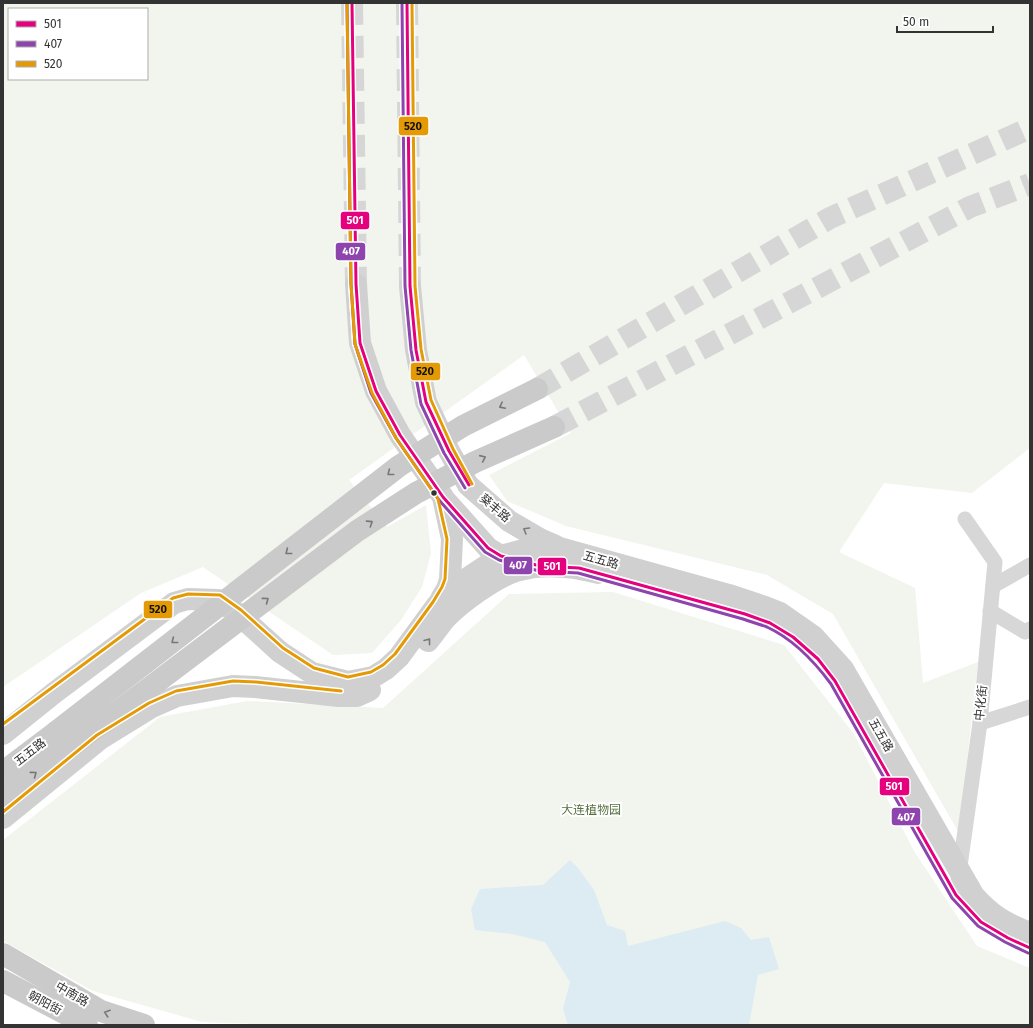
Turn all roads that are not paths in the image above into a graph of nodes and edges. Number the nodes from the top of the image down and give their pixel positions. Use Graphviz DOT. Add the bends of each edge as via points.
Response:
graph roads {
  1 [pos="356,284"];
  2 [pos="410,286"];
  3 [pos="536,388"];
  4 [pos="554,427"];
  5 [pos="468,484"];
  6 [pos="443,497"];
  7 [pos="468,512"];
  8 [pos="965,519"];
  9 [pos="560,548"];
  10 [pos="494,552"];
  11 [pos="1030,565"];
  12 [pos="540,566"];
  13 [pos="482,568"];
  14 [pos="992,586"];
  15 [pos="472,596"];
  16 [pos="437,604"];
  17 [pos="990,611"];
  18 [pos="160,613"];
  19 [pos="1030,629"];
  20 [pos="54,693"];
  21 [pos="1030,708"];
  22 [pos="980,722"];
  23 [pos="3,730"];
  24 [pos="3,734"];
  25 [pos="100,740"];
  26 [pos="62,741"];
  27 [pos="5,772"];
  28 [pos="3,797"];
  29 [pos="3,818"];
  30 [pos="960,872"];
  31 [pos="956,895"];
  32 [pos="1030,933"];
  33 [pos="1030,948"];
  34 [pos="6,955"];
  35 [pos="3,981"];
  36 [pos="87,1025"];
  37 [pos="144,1025"];
  1 -- 6 [label="main road" via="360,343 376,391 400,435"];
  2 -- 5 [label="main road, 葵丰路" via="416,350 426,402"];
  3 -- 26 [label="main road, one-way, bridge" via="463,426 399,466"];
  26 -- 4 [label="main road, one-way, bridge" via="357,531 416,493 468,465"];
  5 -- 7 [label="main road"];
  9 -- 5 [label="main road, 葵丰路, one-way" via="509,521"];
  6 -- 7 [label="main road"];
  6 -- 16 [label="main road" via="452,539 450,580"];
  7 -- 10 [label="main road"];
  8 -- 14 [label="street, 中化街" via="995,562"];
  9 -- 10 [label="main road, 五五路"];
  9 -- 30 [label="main road, 五五路" via="765,607 780,613 813,636 843,669"];
  10 -- 12 [label="main road"];
  10 -- 13 [label="main road"];
  11 -- 14 [label="street"];
  12 -- 15 [label="main road, 五五路" via="516,571 496,579"];
  12 -- 31 [label="main road, 五五路" via="579,568 625,580 745,614 770,623 793,637 818,659 835,681"];
  13 -- 15 [label="main road"];
  13 -- 16 [label="main road"];
  14 -- 17 [label="street, 中化街"];
  25 -- 15 [label="main road, 五五路, one-way" via="152,707 177,696 198,691 233,686 357,696 405,671 446,618"];
  16 -- 18 [label="main road" via="399,657 386,669 372,677 348,682 312,673 280,652 238,614 218,600 188,599 174,603"];
  17 -- 19 [label="street" via="1025,632"];
  17 -- 22 [label="street, 中化街"];
  18 -- 20 [label="main road"];
  18 -- 25 [label="main road" via="183,613 207,627 213,637 212,653 147,700"];
  20 -- 23 [label="main road"];
  20 -- 24 [label="main road"];
  21 -- 22 [label="street"];
  22 -- 30 [label="street, 中化街"];
  25 -- 29 [label="main road, 五五路"];
  26 -- 27 [label="main road, 五五路"];
  28 -- 26 [label="main road, one-way"];
  30 -- 31 [label="street, 中化街"];
  30 -- 32 [label="main road, 五五路" via="974,896 986,909 1001,920"];
  31 -- 33 [label="main road, 五五路" via="980,922"];
  37 -- 34 [label="main road, 中南路, one-way" via="101,1011"];
  35 -- 36 [label="main road, 朝阳街"];
}
